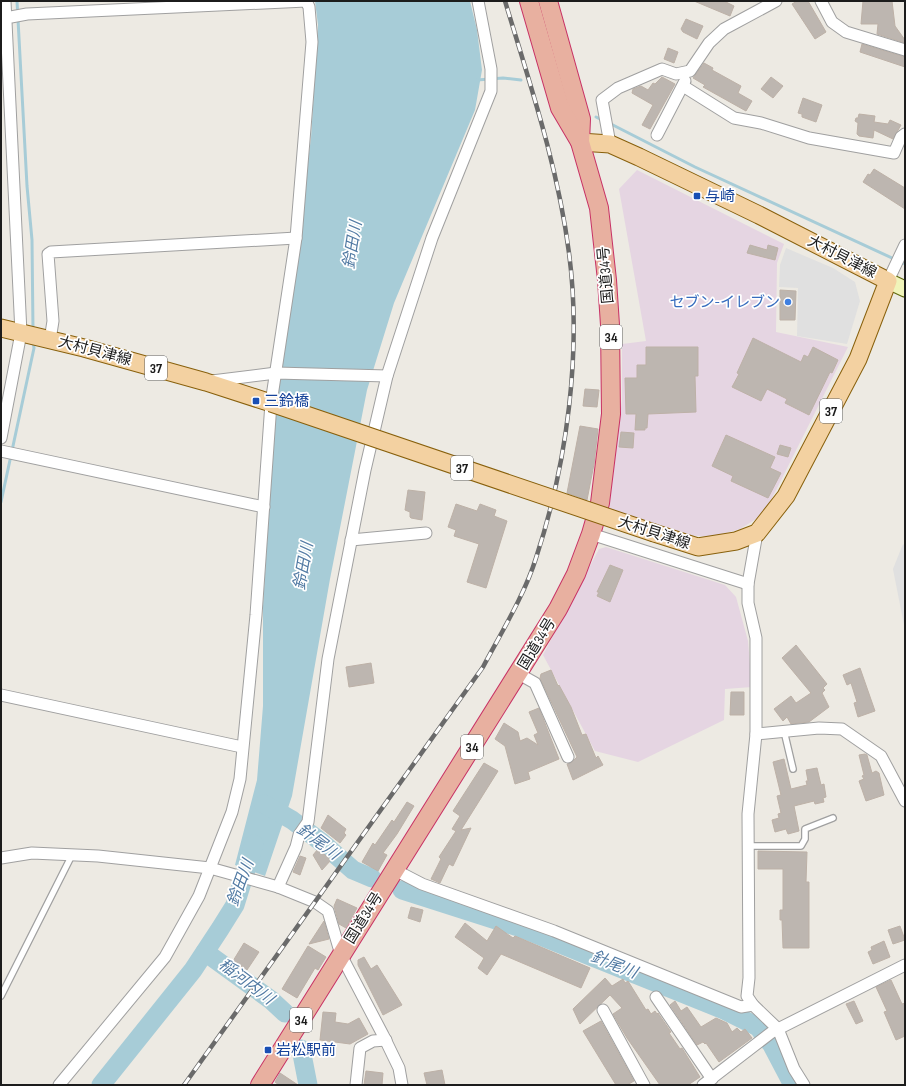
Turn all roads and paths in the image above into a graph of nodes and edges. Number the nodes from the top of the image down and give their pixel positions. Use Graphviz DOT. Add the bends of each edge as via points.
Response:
graph roads {
  1 [pos="5,1"];
  2 [pos="306,1"];
  3 [pos="478,1"];
  4 [pos="529,1"];
  5 [pos="548,1"];
  6 [pos="776,1"];
  7 [pos="821,1"];
  8 [pos="6,16"];
  9 [pos="905,50"];
  10 [pos="683,73"];
  11 [pos="683,86"];
  12 [pos="905,134"];
  13 [pos="657,136"];
  14 [pos="609,137"];
  15 [pos="580,142"];
  16 [pos="296,238"];
  17 [pos="903,250"];
  18 [pos="891,274"];
  19 [pos="905,288"];
  20 [pos="1,328"];
  21 [pos="34,336"];
  22 [pos="279,373"];
  23 [pos="382,376"];
  24 [pos="206,382"];
  25 [pos="271,404"];
  26 [pos="1,438"];
  27 [pos="1,451"];
  28 [pos="264,507"];
  29 [pos="757,532"];
  30 [pos="426,533"];
  31 [pos="591,534"];
  32 [pos="351,540"];
  33 [pos="748,584"];
  34 [pos="519,674"];
  35 [pos="1,695"];
  36 [pos="784,731"];
  37 [pos="756,734"];
  38 [pos="242,747"];
  39 [pos="568,757"];
  40 [pos="794,769"];
  41 [pos="905,801"];
  42 [pos="833,818"];
  43 [pos="747,846"];
  44 [pos="72,854"];
  45 [pos="1,858"];
  46 [pos="212,869"];
  47 [pos="395,870"];
  48 [pos="276,886"];
  49 [pos="341,955"];
  50 [pos="905,964"];
  51 [pos="1,996"];
  52 [pos="656,997"];
  53 [pos="753,1005"];
  54 [pos="602,1010"];
  55 [pos="775,1030"];
  56 [pos="386,1040"];
  57 [pos="708,1082"];
  58 [pos="59,1085"];
  59 [pos="260,1085"];
  60 [pos="356,1085"];
  61 [pos="402,1085"];
  62 [pos="644,1085"];
  63 [pos="804,1085"];
  1 -- 8 [label="street"];
  2 -- 8 [label="street"];
  2 -- 16 [label="street" via="309,7 312,42"];
  3 -- 23 [label="street" via="491,69 491,86"];
  4 -- 15 [label="highway, 国道34号 / 34" via="560,108"];
  5 -- 15 [label="highway, 国道34号 / 34" via="581,119"];
  6 -- 10 [label="street" via="724,29 709,43 690,71"];
  7 -- 9 [label="street" via="832,22 846,32"];
  8 -- 21 [label="street"];
  10 -- 11 [label="street"];
  10 -- 14 [label="street" via="676,74 662,69 618,88 602,100"];
  11 -- 12 [label="street" via="734,118 761,123 809,138 894,153"];
  11 -- 13 [label="street"];
  14 -- 15 [label="main road, 大村貝津線"];
  14 -- 18 [label="main road, 大村貝津線" via="759,215"];
  15 -- 31 [label="highway, 国道34号 / 34" via="599,208 610,326 611,414 600,503"];
  16 -- 21 [label="street" via="51,252 48,254 52,321"];
  16 -- 22 [label="street"];
  17 -- 18 [label="street"];
  18 -- 19 [label="main road"];
  18 -- 29 [label="main road, 大村貝津線 / 37" via="858,359 786,496"];
  20 -- 21 [label="main road, 大村貝津線 / 37"];
  21 -- 24 [label="main road, 大村貝津線 / 37"];
  21 -- 26 [label="street"];
  22 -- 23 [label="street"];
  22 -- 24 [label="street"];
  22 -- 25 [label="street"];
  23 -- 32 [label="street"];
  24 -- 25 [label="main road, 大村貝津線 / 37"];
  25 -- 28 [label="street"];
  25 -- 29 [label="main road, 大村貝津線 / 37, bridge" via="698,547 736,541"];
  27 -- 28 [label="street"];
  28 -- 38 [label="street"];
  29 -- 33 [label="street"];
  30 -- 32 [label="street"];
  31 -- 33 [label="street"];
  31 -- 34 [label="highway, 国道34号 / 34" via="576,574"];
  32 -- 48 [label="street" via="328,659 308,822 299,835 296,847"];
  33 -- 37 [label="street" via="748,603 756,638"];
  34 -- 39 [label="street" via="535,683 555,715"];
  34 -- 47 [label="highway, 国道34号 / 34"];
  35 -- 38 [label="street"];
  36 -- 37 [label="street"];
  36 -- 40 [label="lane"];
  36 -- 41 [label="street" via="842,729 881,756"];
  37 -- 43 [label="street"];
  38 -- 46 [label="street" via="240,779 232,812"];
  42 -- 43 [label="lane" via="805,829 805,838 801,846"];
  43 -- 53 [label="street" via="747,996"];
  44 -- 45 [label="street" via="32,852"];
  44 -- 46 [label="street"];
  44 -- 51 [label="lane"];
  46 -- 48 [label="street"];
  46 -- 58 [label="street" via="165,957"];
  47 -- 49 [label="highway, 国道34号 / 34"];
  47 -- 53 [label="street" via="422,884 554,931 741,1007"];
  48 -- 49 [label="street" via="315,902 328,911"];
  49 -- 56 [label="street"];
  49 -- 59 [label="highway, 国道34号 / 34"];
  50 -- 55 [label="street"];
  52 -- 57 [label="street"];
  53 -- 55 [label="street"];
  54 -- 62 [label="street"];
  55 -- 57 [label="street"];
  55 -- 63 [label="street"];
  56 -- 60 [label="street" via="373,1041 360,1048"];
  56 -- 61 [label="street"];
}
